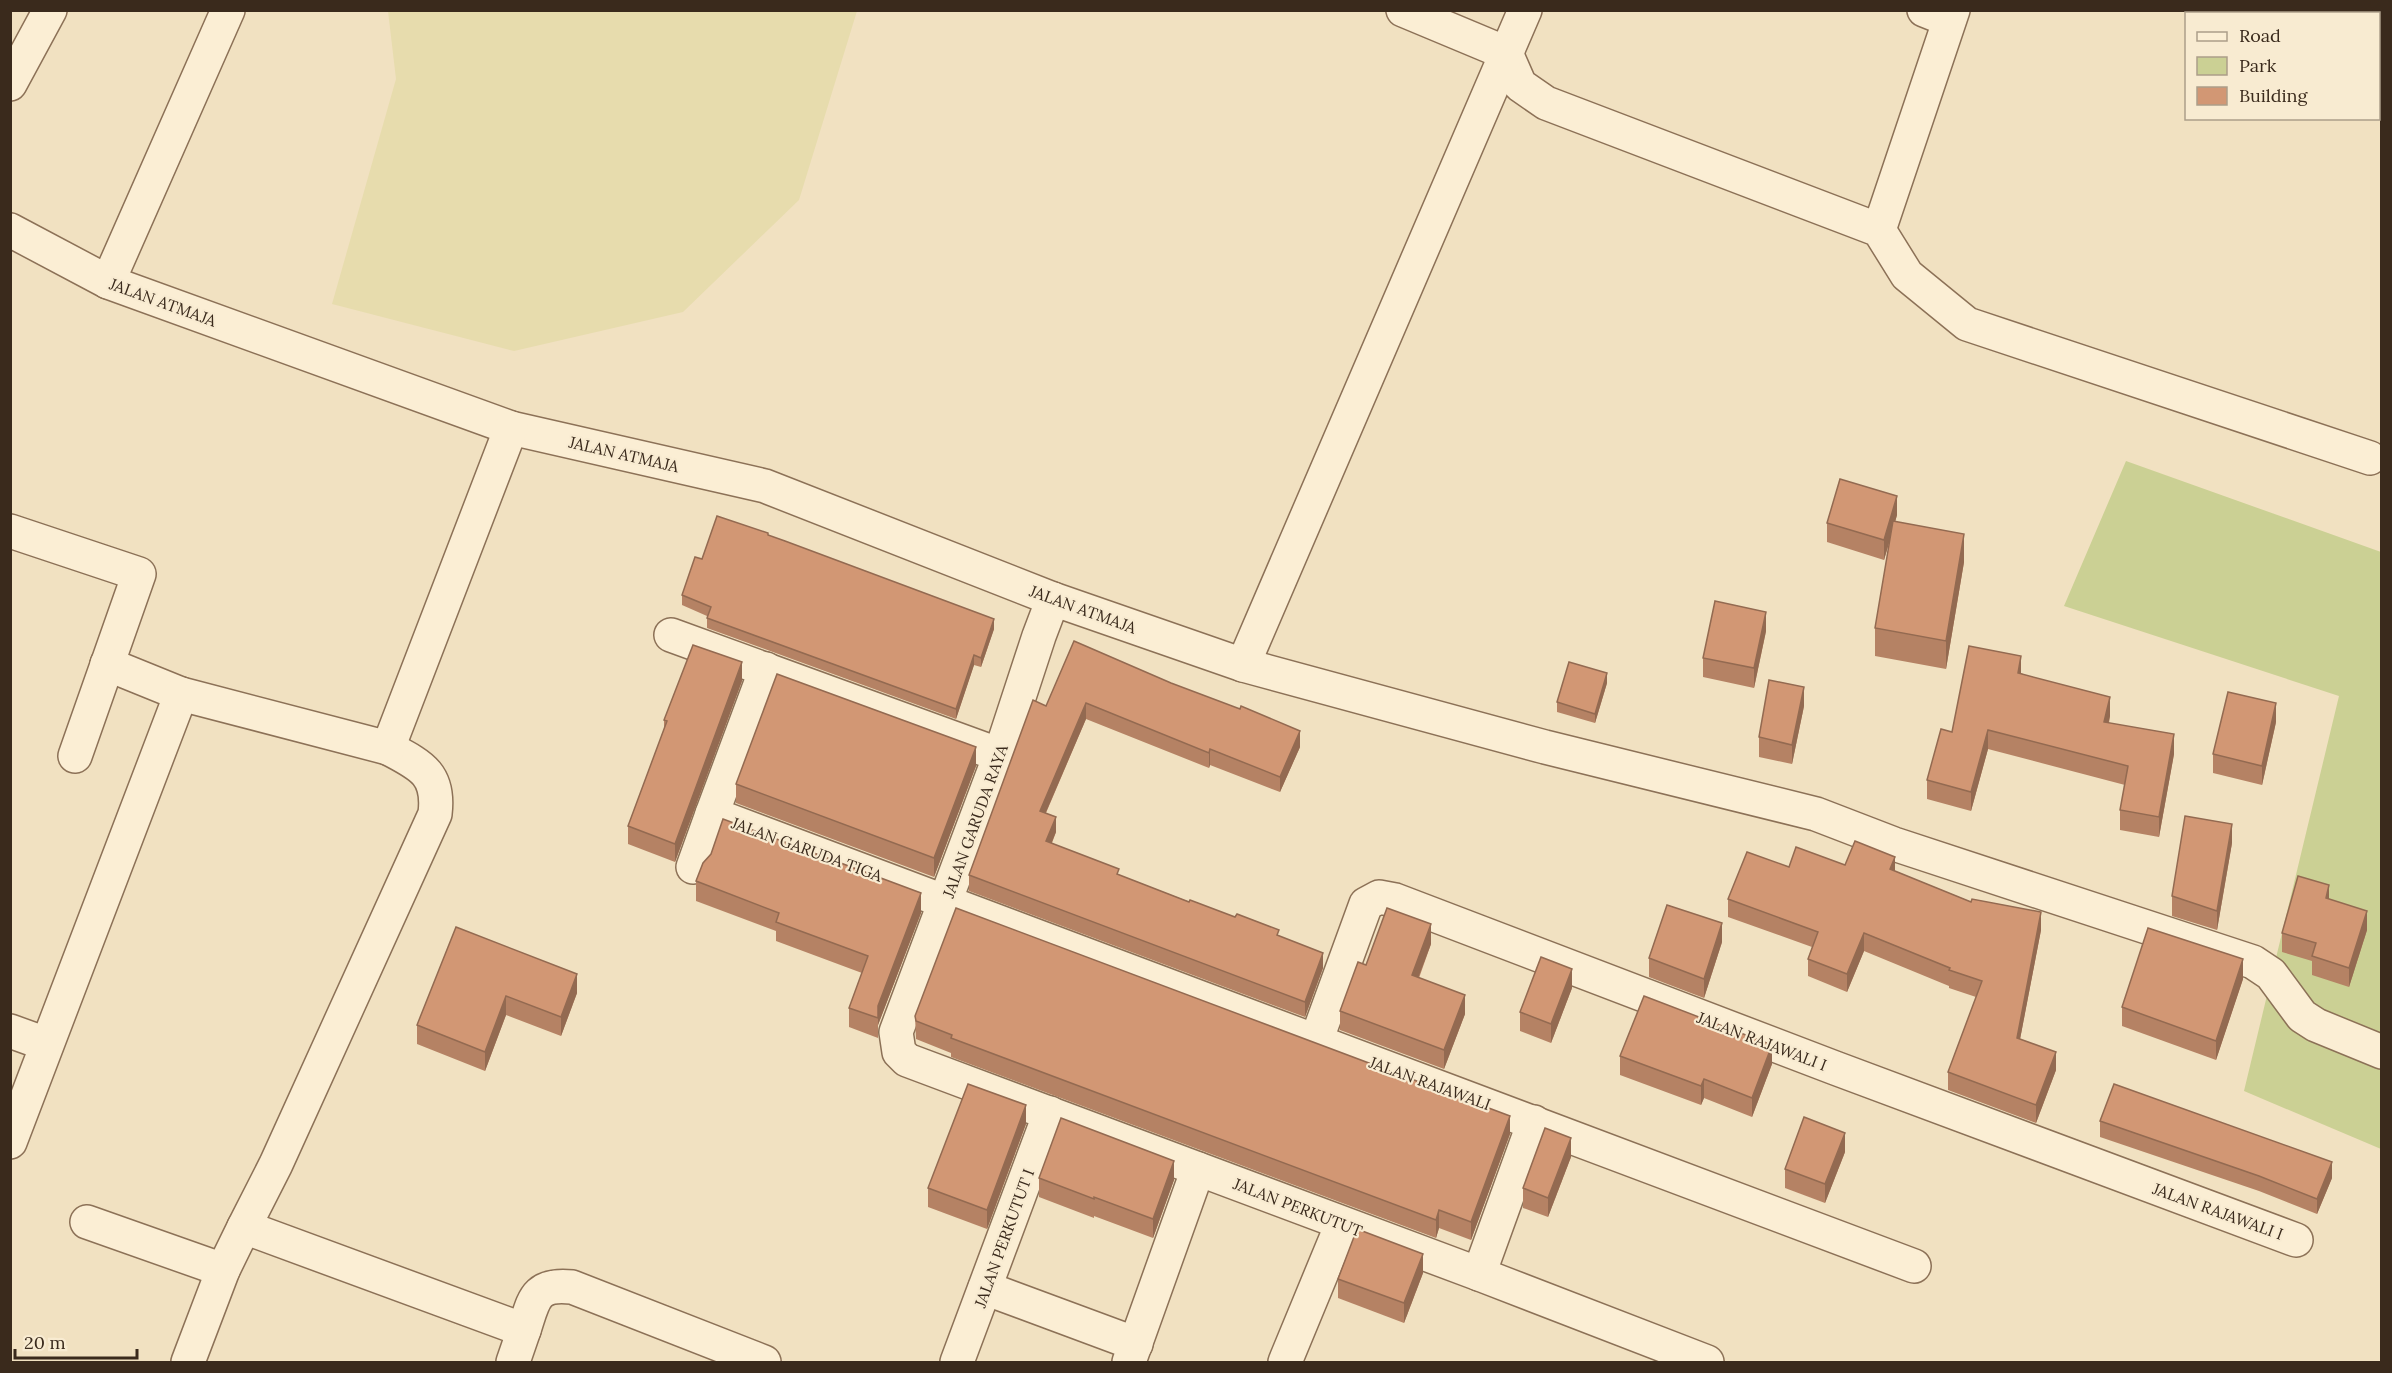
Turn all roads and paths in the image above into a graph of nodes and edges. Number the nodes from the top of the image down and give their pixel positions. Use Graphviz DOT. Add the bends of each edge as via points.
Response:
graph roads {
  1 [pos="50,10"];
  2 [pos="228,10"];
  3 [pos="1403,10"];
  4 [pos="1525,10"];
  5 [pos="1942,14"];
  6 [pos="1506,53"];
  7 [pos="10,84"];
  8 [pos="10,230"];
  9 [pos="1879,230"];
  10 [pos="108,282"];
  11 [pos="511,428"];
  12 [pos="2370,458"];
  13 [pos="10,531"];
  14 [pos="1053,599"];
  15 [pos="671,635"];
  16 [pos="107,664"];
  17 [pos="1243,665"];
  18 [pos="766,669"];
  19 [pos="181,694"];
  20 [pos="388,748"];
  21 [pos="1000,755"];
  22 [pos="75,756"];
  23 [pos="712,814"];
  24 [pos="693,867"];
  25 [pos="946,901"];
  26 [pos="10,1031"];
  27 [pos="1316,1041"];
  28 [pos="896,1043"];
  29 [pos="46,1044"];
  30 [pos="2382,1052"];
  31 [pos="1050,1113"];
  32 [pos="1534,1122"];
  33 [pos="10,1142"];
  34 [pos="1198,1169"];
  35 [pos="87,1222"];
  36 [pos="1342,1224"];
  37 [pos="244,1227"];
  38 [pos="2296,1240"];
  39 [pos="1914,1266"];
  40 [pos="223,1270"];
  41 [pos="1479,1274"];
  42 [pos="985,1288"];
  43 [pos="524,1330"];
  44 [pos="1132,1353"];
  45 [pos="188,1362"];
  46 [pos="513,1362"];
  47 [pos="764,1362"];
  48 [pos="957,1362"];
  49 [pos="1285,1362"];
  50 [pos="1707,1362"];
  1 -- 7 [label="street"];
  2 -- 10 [label="street"];
  3 -- 6 [label="street"];
  4 -- 6 [label="street"];
  5 -- 9 [label="street"];
  6 -- 9 [label="street" via="1520,85 1546,103"];
  6 -- 17 [label="street"];
  8 -- 10 [label="street, JALAN ATMAJA"];
  9 -- 12 [label="street" via="1907,275 1967,324"];
  10 -- 11 [label="street, JALAN ATMAJA"];
  11 -- 14 [label="street, JALAN ATMAJA" via="765,486"];
  11 -- 20 [label="street"];
  13 -- 16 [label="street" via="138,574"];
  14 -- 17 [label="street, JALAN ATMAJA"];
  14 -- 21 [label="street, JALAN GARUDA RAYA"];
  15 -- 18 [label="street"];
  16 -- 19 [label="street"];
  16 -- 22 [label="street"];
  17 -- 30 [label="street, JALAN ATMAJA" via="1545,747 1816,814 1894,844 2253,962 2271,974 2302,1016"];
  18 -- 21 [label="street"];
  18 -- 23 [label="street, JALAN GARUDA TIGA"];
  19 -- 20 [label="street"];
  19 -- 29 [label="street"];
  20 -- 37 [label="street" via="421,766 432,780 437,797 435,814"];
  21 -- 25 [label="street, JALAN GARUDA RAYA"];
  23 -- 24 [label="street"];
  23 -- 25 [label="street, JALAN GARUDA TIGA"];
  25 -- 27 [label="street, JALAN RAJAWALI"];
  25 -- 28 [label="street, JALAN GARUDA RAYA" via="896,1032"];
  26 -- 29 [label="street"];
  27 -- 32 [label="street, JALAN RAJAWALI"];
  27 -- 38 [label="street, JALAN RAJAWALI I" via="1366,904 1379,897 1395,900"];
  28 -- 31 [label="street, JALAN PERKUTUT" via="907,1060"];
  29 -- 33 [label="street"];
  31 -- 34 [label="street, JALAN PERKUTUT"];
  31 -- 42 [label="street, JALAN PERKUTUT I"];
  32 -- 39 [label="street, JALAN RAJAWALI"];
  32 -- 41 [label="street"];
  34 -- 36 [label="street, JALAN PERKUTUT"];
  34 -- 44 [label="street"];
  35 -- 40 [label="street"];
  36 -- 41 [label="street, JALAN PERKUTUT"];
  36 -- 49 [label="street"];
  37 -- 40 [label="street"];
  37 -- 43 [label="street"];
  40 -- 45 [label="street"];
  41 -- 50 [label="street, JALAN PERKUTUT"];
  42 -- 44 [label="street"];
  42 -- 48 [label="street, JALAN PERKUTUT I"];
  43 -- 46 [label="street"];
  43 -- 47 [label="street" via="535,1297 546,1289 572,1287"];
}
